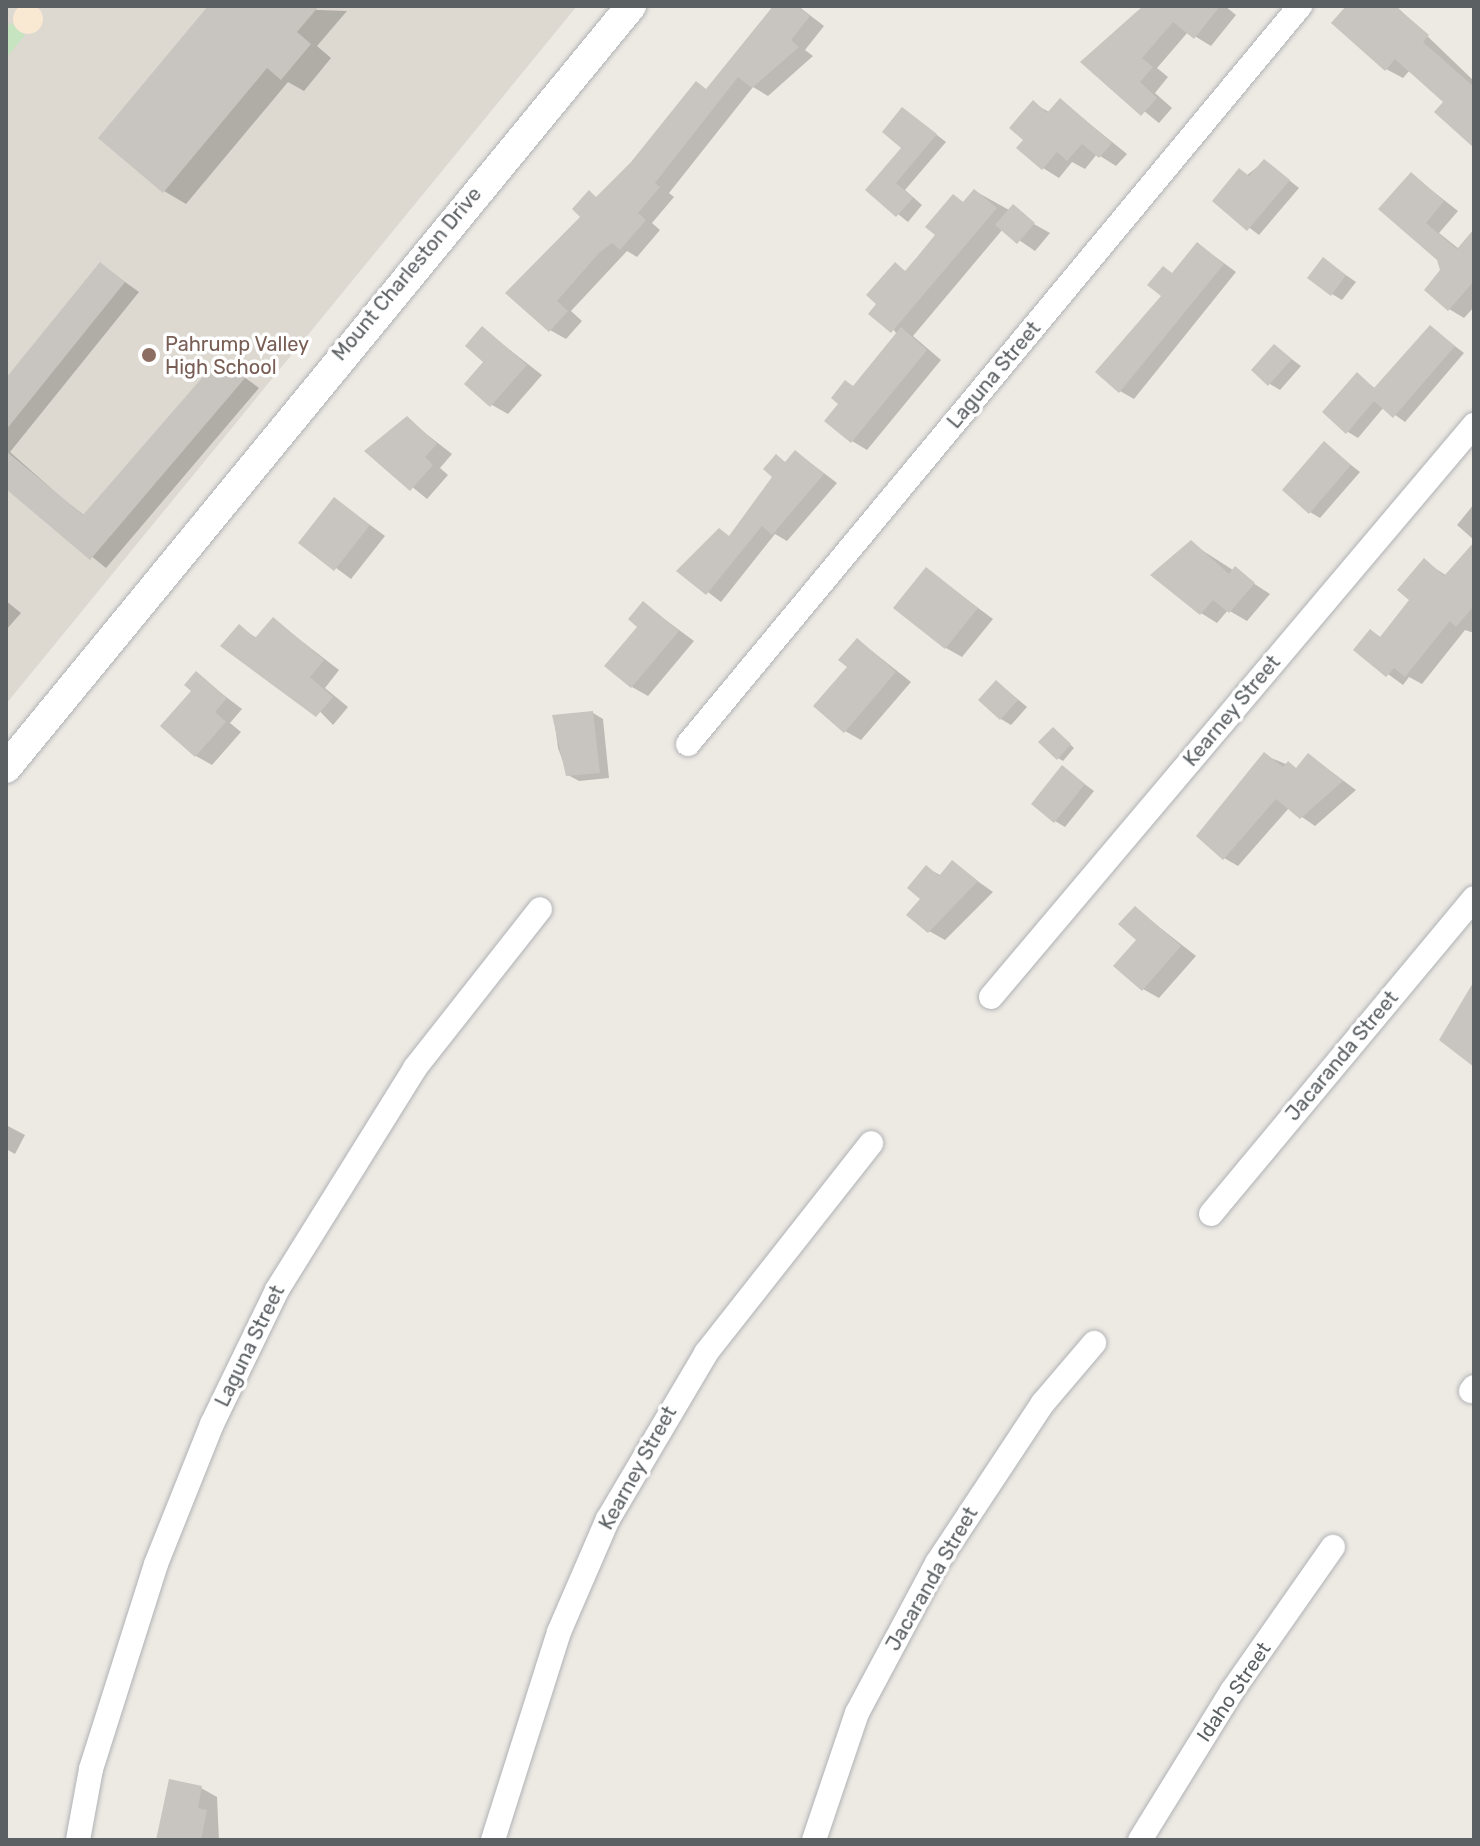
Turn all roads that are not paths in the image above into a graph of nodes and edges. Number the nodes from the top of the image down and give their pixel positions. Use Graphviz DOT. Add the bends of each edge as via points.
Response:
graph roads {
  1 [pos="631,6"];
  2 [pos="1300,6"];
  3 [pos="1474,425"];
  4 [pos="688,744"];
  5 [pos="6,768"];
  6 [pos="1474,898"];
  7 [pos="540,909"];
  8 [pos="991,997"];
  9 [pos="871,1143"];
  10 [pos="1211,1214"];
  11 [pos="1094,1343"];
  12 [pos="1333,1547"];
  13 [pos="78,1840"];
  14 [pos="493,1840"];
  15 [pos="814,1840"];
  16 [pos="1140,1840"];
  1 -- 5 [label="street, Mount Charleston Drive"];
  2 -- 4 [label="street, Laguna Street"];
  3 -- 8 [label="street, Kearney Street"];
  6 -- 10 [label="street, Jacaranda Street"];
  7 -- 13 [label="street, Laguna Street" via="415,1068 277,1290 212,1424 156,1564 91,1769"];
  9 -- 14 [label="street, Kearney Street" via="706,1353 616,1505 559,1632"];
  11 -- 15 [label="street, Jacaranda Street" via="1043,1403 937,1563 857,1713"];
  12 -- 16 [label="street, Idaho Street" via="1232,1691"];
}
